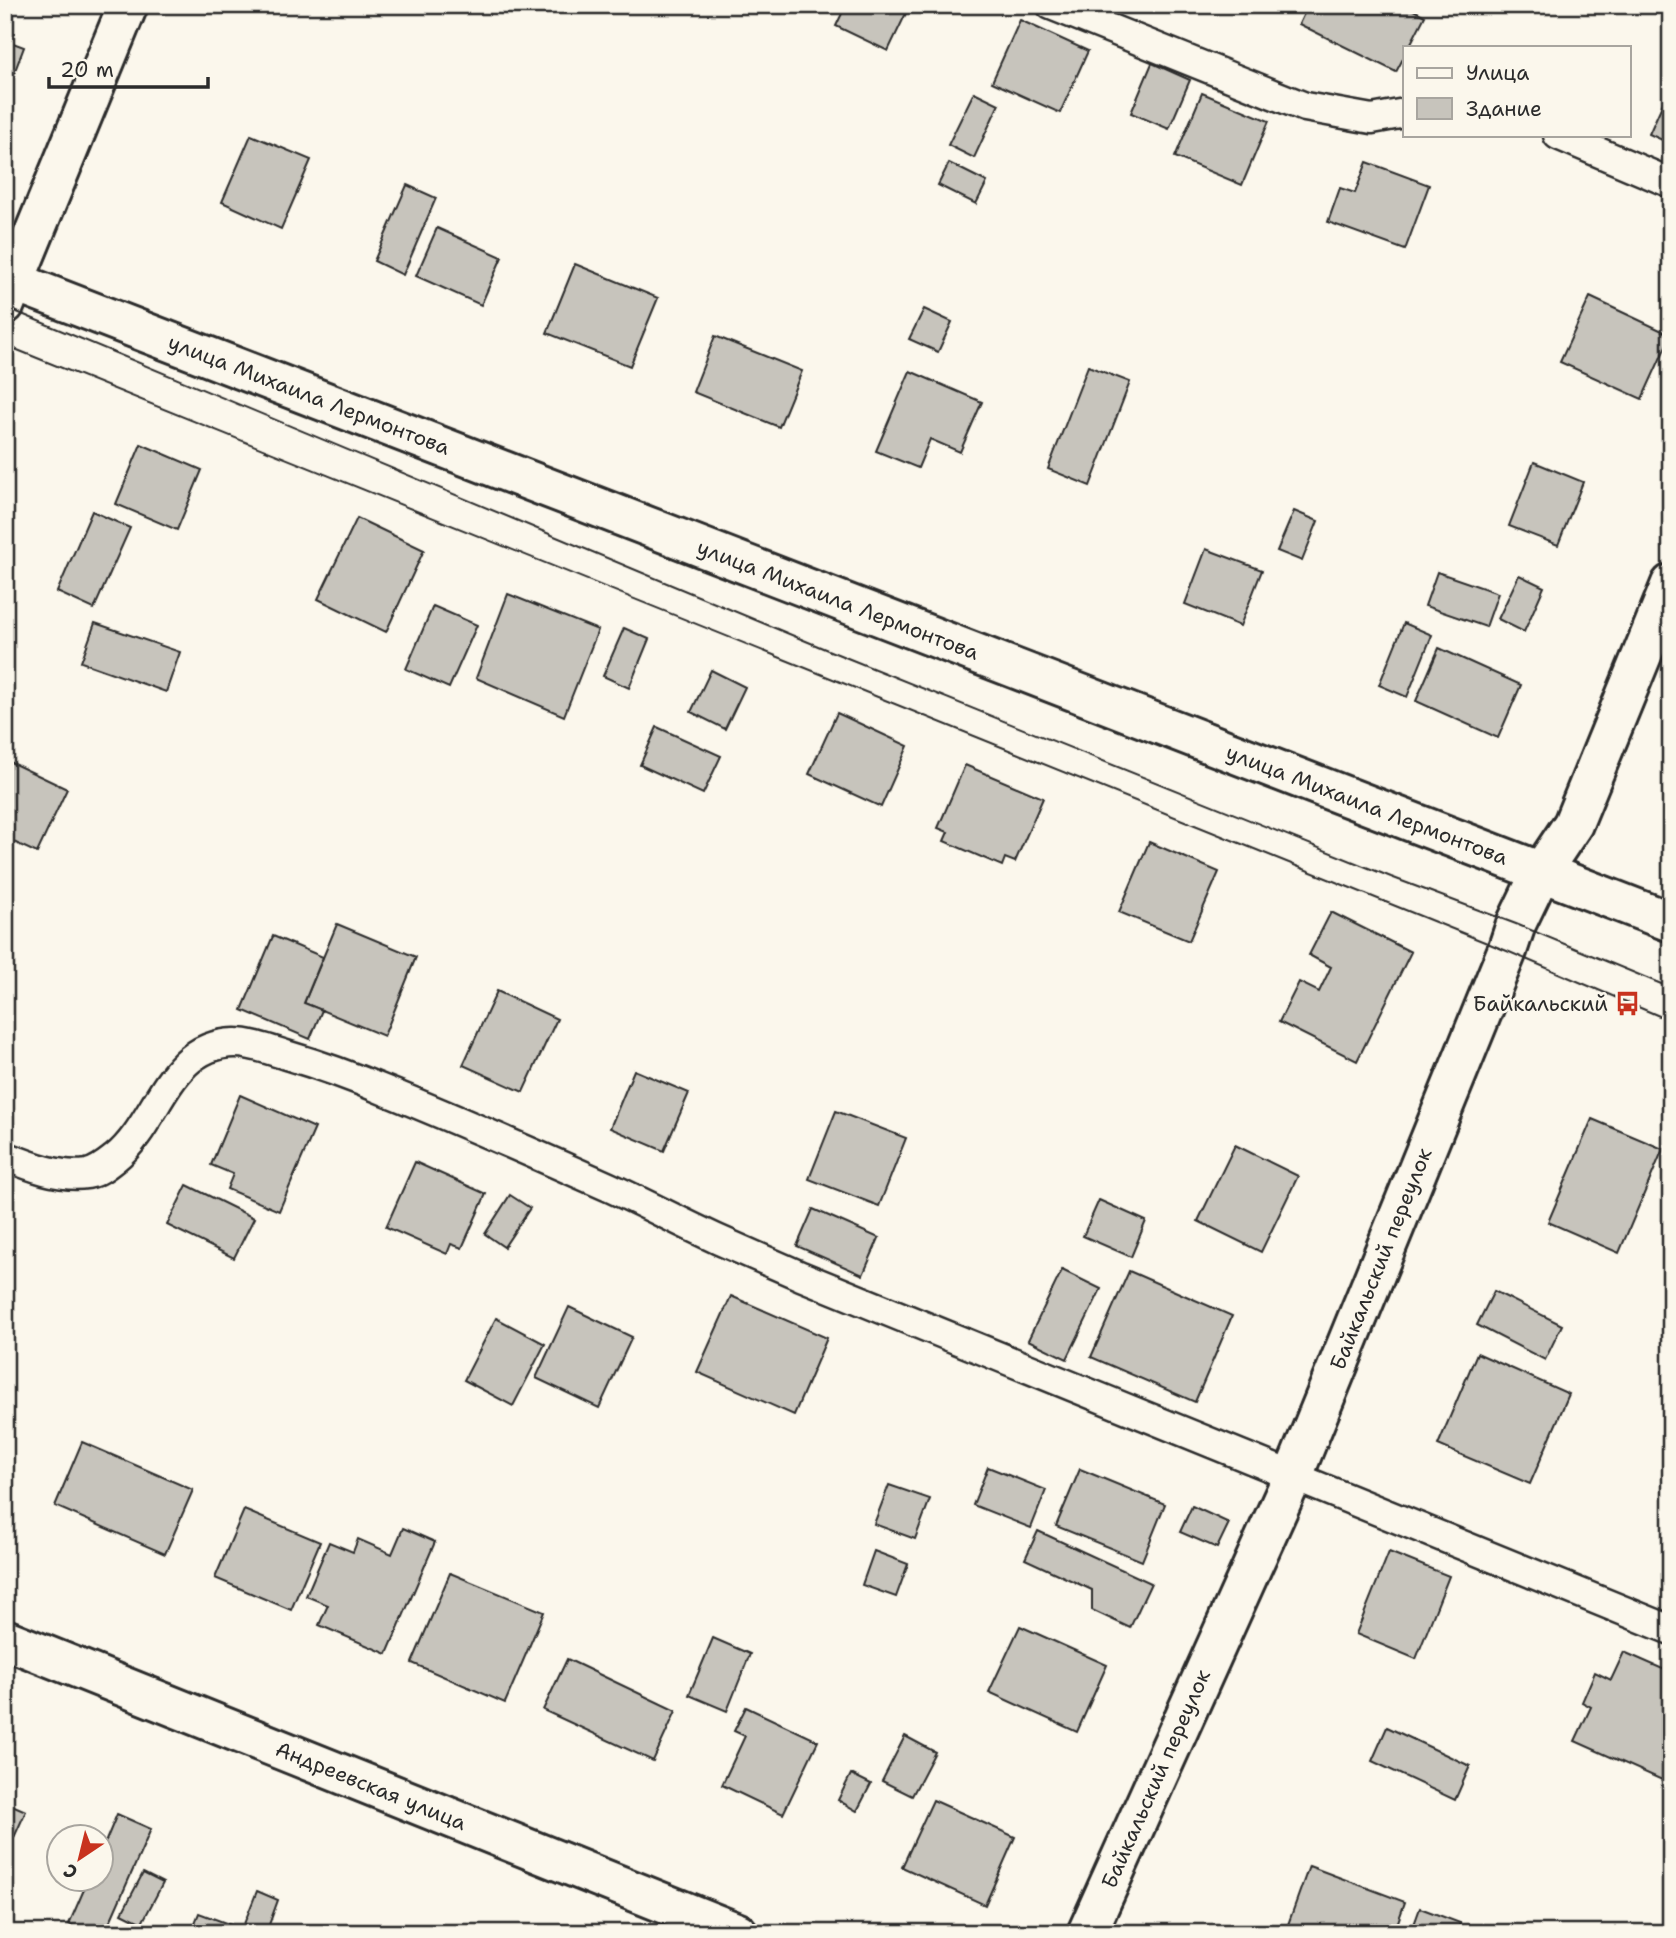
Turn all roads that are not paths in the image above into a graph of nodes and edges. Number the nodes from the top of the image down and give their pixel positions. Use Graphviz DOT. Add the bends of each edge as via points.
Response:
graph roads {
  1 [pos="128,5"];
  2 [pos="1051,5"];
  3 [pos="1403,113"];
  4 [pos="1560,136"];
  5 [pos="1671,183"];
  6 [pos="8,288"];
  7 [pos="1671,584"];
  8 [pos="1541,872"];
  9 [pos="1671,922"];
  10 [pos="5,1156"];
  11 [pos="1293,1476"];
  12 [pos="1671,1630"];
  13 [pos="5,1639"];
  14 [pos="738,1933"];
  15 [pos="1087,1933"];
  1 -- 6 [label="street"];
  2 -- 3 [label="lane" via="1306,107 1372,119"];
  4 -- 5 [label="lane"];
  6 -- 8 [label="street, улица Михаила Лермонтова"];
  7 -- 8 [label="street, Байкальский переулок" via="1573,824"];
  8 -- 9 [label="street, улица Михаила Лермонтова"];
  8 -- 11 [label="street, Байкальский переулок"];
  10 -- 11 [label="lane" via="65,1174 88,1174 103,1168 126,1149 171,1079 201,1051 238,1043 269,1049 440,1113 801,1276"];
  11 -- 12 [label="lane"];
  11 -- 15 [label="street, Байкальский переулок"];
  13 -- 14 [label="street, Андреевская улица"];
}
